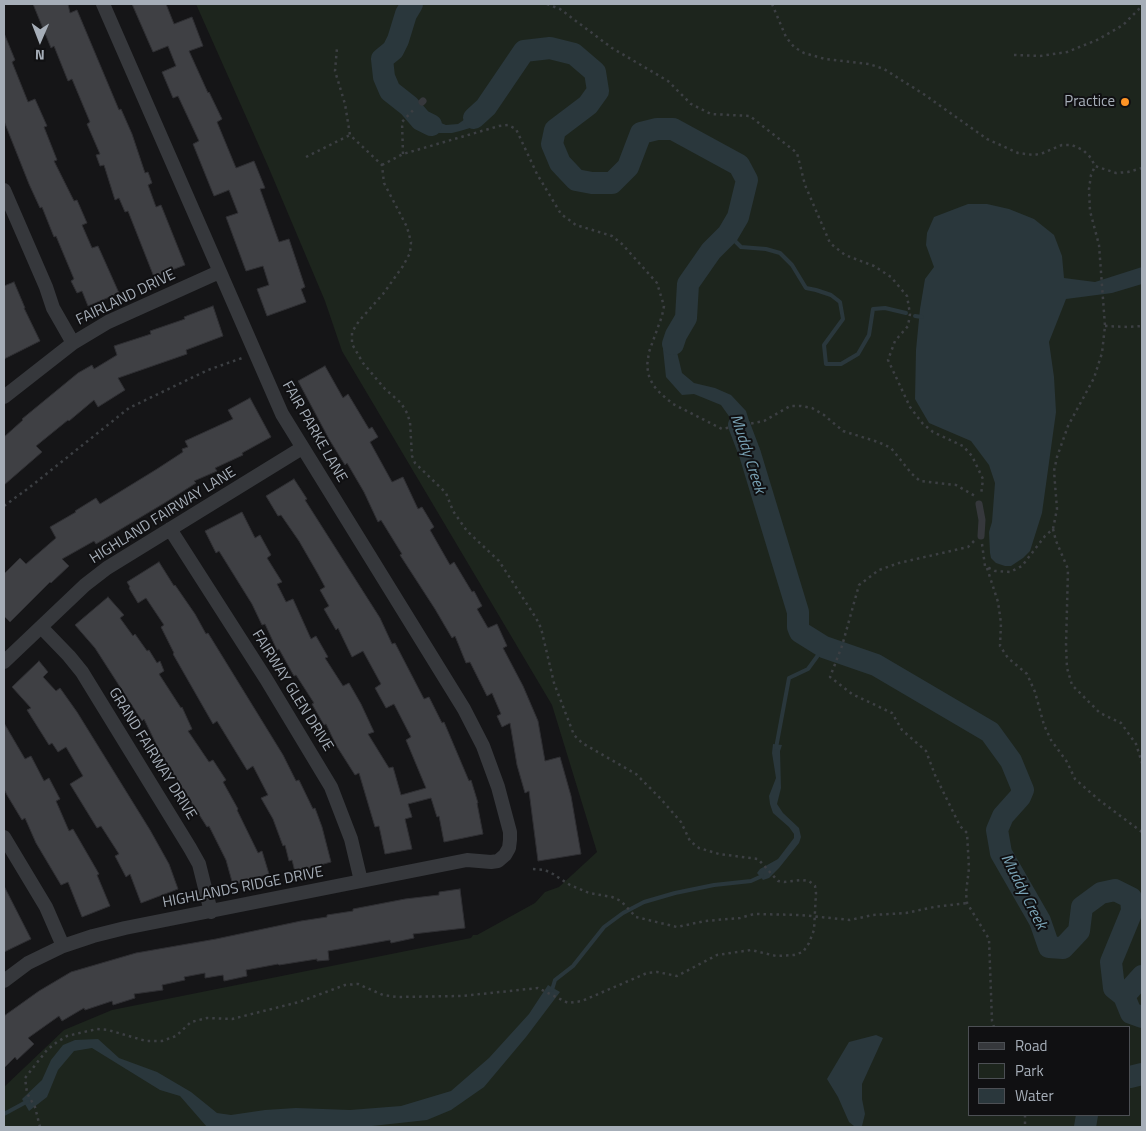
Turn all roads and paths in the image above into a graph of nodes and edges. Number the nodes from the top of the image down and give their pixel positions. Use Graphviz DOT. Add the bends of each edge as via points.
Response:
graph roads {
  1 [pos="102,4"];
  2 [pos="547,4"];
  3 [pos="772,4"];
  4 [pos="1142,6"];
  5 [pos="337,48"];
  6 [pos="1014,55"];
  7 [pos="408,116"];
  8 [pos="350,135"];
  9 [pos="403,154"];
  10 [pos="306,157"];
  11 [pos="382,165"];
  12 [pos="1095,166"];
  13 [pos="1142,168"];
  14 [pos="4,190"];
  15 [pos="219,272"];
  16 [pos="1105,326"];
  17 [pos="1142,326"];
  18 [pos="73,343"];
  19 [pos="254,353"];
  20 [pos="4,397"];
  21 [pos="302,448"];
  22 [pos="979,504"];
  23 [pos="4,506"];
  24 [pos="170,529"];
  25 [pos="1053,529"];
  26 [pos="982,536"];
  27 [pos="985,566"];
  28 [pos="41,627"];
  29 [pos="4,662"];
  30 [pos="1142,763"];
  31 [pos="1142,832"];
  32 [pos="4,837"];
  33 [pos="498,860"];
  34 [pos="533,870"];
  35 [pos="361,881"];
  36 [pos="967,903"];
  37 [pos="211,912"];
  38 [pos="815,916"];
  39 [pos="63,946"];
  40 [pos="4,981"];
  41 [pos="994,1026"];
  42 [pos="39,1127"];
  1 -- 15 [label="street, FAIR PARKE LANE"];
  2 -- 22 [label="path" via="560,9 612,48 668,81 691,104 711,114 750,116 797,153 805,185 830,243 846,255 891,277 907,296 908,326 895,341 888,360 910,407 923,424 963,446 972,456 983,479"];
  3 -- 12 [label="path" via="786,38 804,54 884,69 987,139 1018,153 1034,155 1062,145 1072,145 1083,150"];
  4 -- 6 [label="path" via="1123,25 1066,52"];
  5 -- 8 [label="path" via="334,71 345,104"];
  7 -- 9 [label="path" via="402,122"];
  8 -- 10 [label="path"];
  8 -- 11 [label="path"];
  9 -- 11 [label="path"];
  9 -- 22 [label="path" via="499,126 508,125 516,129 560,214 576,225 612,236 657,283 664,306 647,366 653,385 672,404 722,429 764,421 790,406 812,408 843,431 891,448 920,481 956,485 976,496"];
  11 -- 38 [label="path" via="384,183 407,227 410,253 359,321 352,332 352,344 363,363 407,413 415,463 446,493 453,511 467,531 499,560 536,618 554,683 574,735 582,743 636,774 681,822 690,841 699,848 758,859 773,876 784,882 810,881 815,886"];
  12 -- 13 [label="path" via="1116,173"];
  12 -- 16 [label="path" via="1089,190 1099,246"];
  14 -- 18 [label="street" via="53,308"];
  15 -- 18 [label="street, FAIRLAND DRIVE" via="108,322"];
  15 -- 19 [label="street, FAIR PARKE LANE"];
  16 -- 17 [label="path"];
  16 -- 25 [label="path" via="1102,353 1094,378 1068,426 1057,457 1054,471 1057,509"];
  18 -- 20 [label="street, FAIRLAND DRIVE"];
  19 -- 21 [label="street, FAIR PARKE LANE" via="282,414"];
  19 -- 23 [label="path" via="208,370 129,408"];
  21 -- 24 [label="street, HIGHLAND FAIRWAY LANE"];
  21 -- 33 [label="street, FAIR PARKE LANE" via="450,685 483,746 510,832 509,848"];
  22 -- 26 [label="lane"];
  24 -- 28 [label="street, HIGHLAND FAIRWAY LANE" via="107,568"];
  24 -- 35 [label="street, FAIRWAY GLEN DRIVE" via="331,786 351,839"];
  25 -- 27 [label="path" via="1022,566 1010,572 995,571"];
  25 -- 30 [label="path" via="1068,569 1066,646 1072,685 1100,712 1121,723 1136,744"];
  26 -- 27 [label="path"];
  26 -- 36 [label="path" via="968,547 879,570 859,585 830,677 852,694 892,714 902,730 926,751 960,826 967,833"];
  27 -- 31 [label="path" via="998,602 1000,646 1008,658 1028,674 1051,740 1075,779"];
  28 -- 29 [label="street, HIGHLAND FAIRWAY LANE"];
  28 -- 37 [label="street, GRAND FAIRWAY DRIVE" via="82,672 190,848 199,864"];
  32 -- 39 [label="street" via="46,907"];
  33 -- 35 [label="street, HIGHLANDS RIDGE DRIVE" via="467,860"];
  34 -- 38 [label="path" via="545,870 589,893 621,901 636,917 677,926 754,914"];
  35 -- 37 [label="street, HIGHLANDS RIDGE DRIVE"];
  36 -- 38 [label="path" via="850,920"];
  36 -- 41 [label="path" via="989,939"];
  37 -- 39 [label="street, HIGHLANDS RIDGE DRIVE" via="125,928"];
  38 -- 42 [label="path" via="814,930 803,952 776,956 751,950 717,955 677,976 647,973 582,1001 568,1003 538,988 462,996 397,997 358,984 345,985 299,1002 232,1019 207,1018 192,1022 176,1036 162,1040 146,1041 97,1029 66,1036 47,1050 25,1078"];
  39 -- 40 [label="street, HIGHLANDS RIDGE DRIVE" via="28,963"];
}
